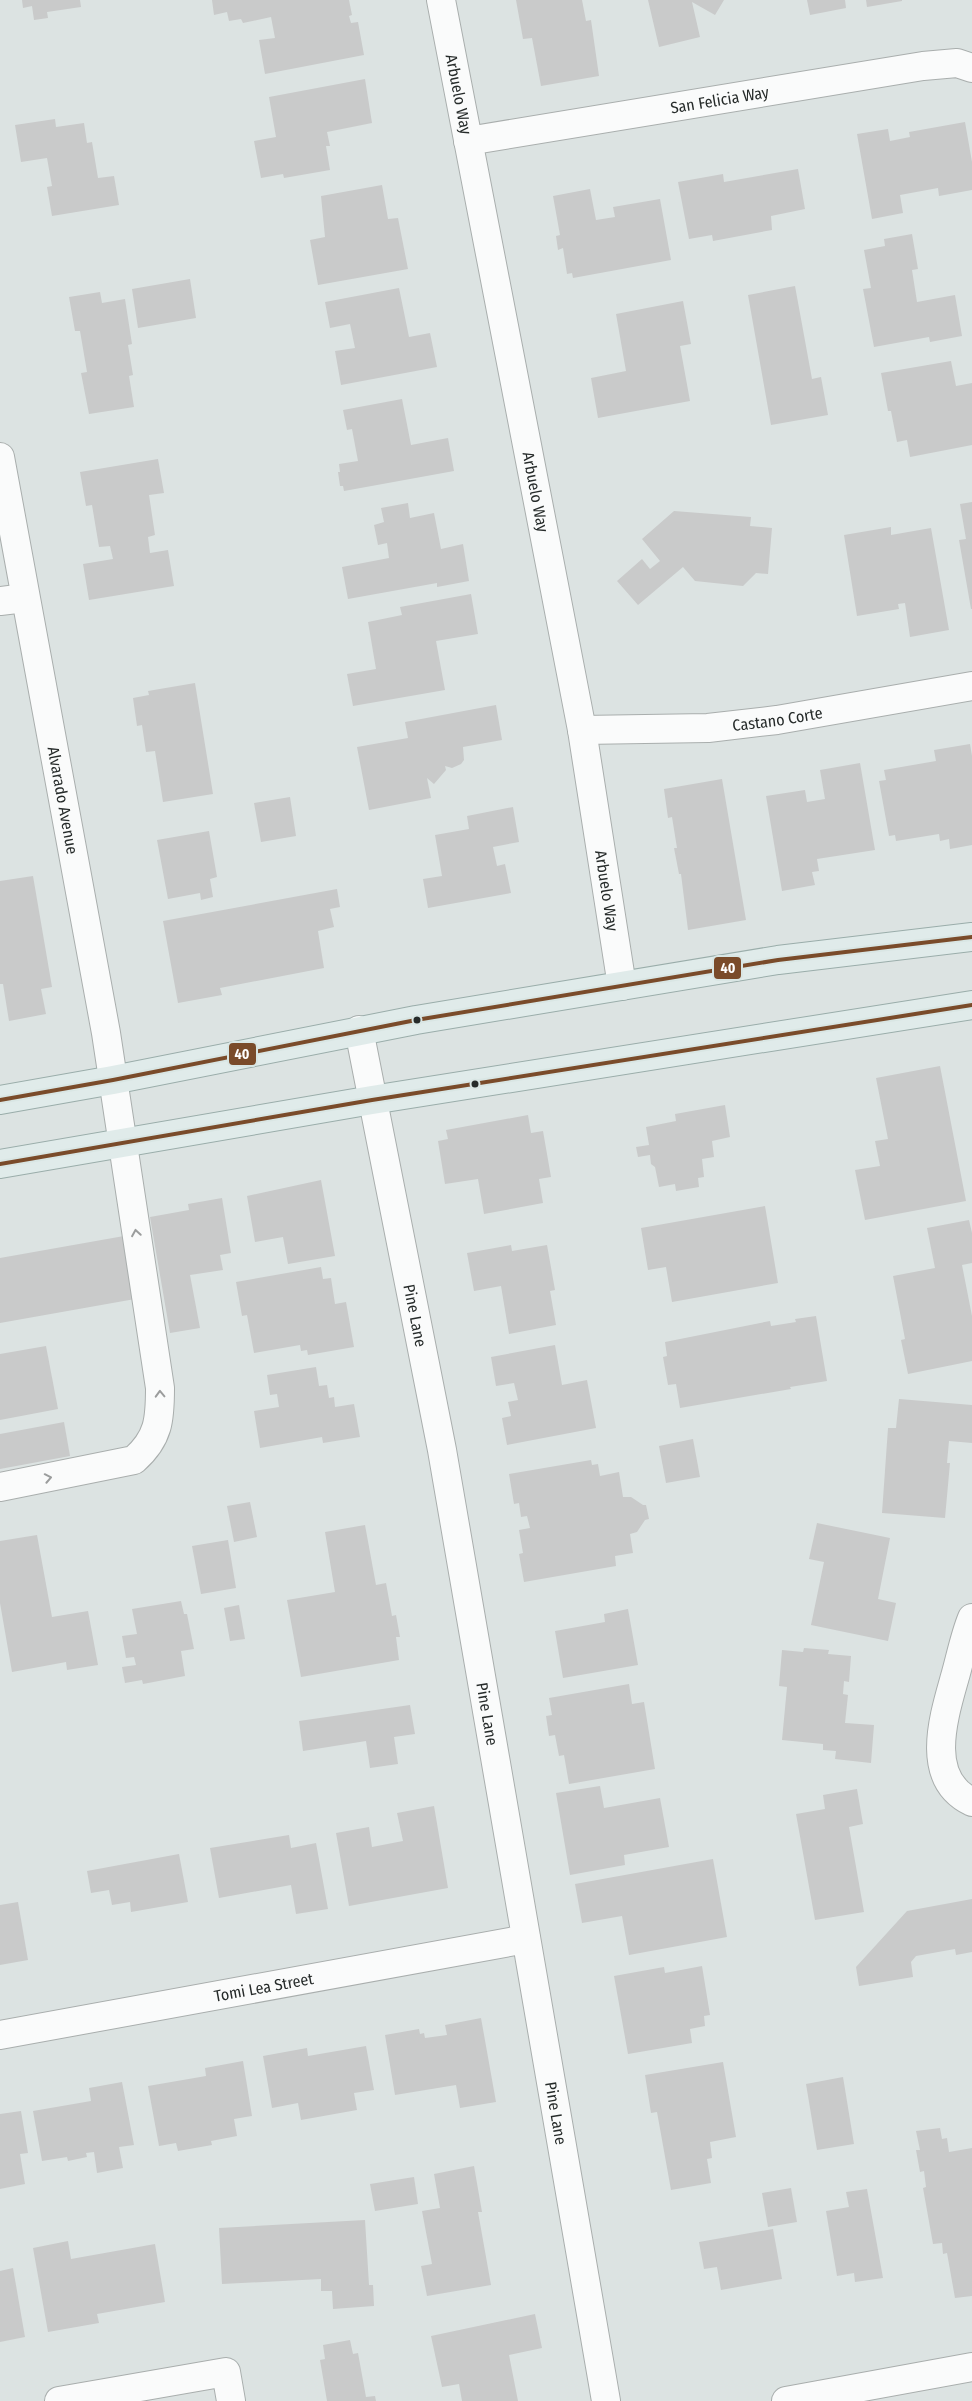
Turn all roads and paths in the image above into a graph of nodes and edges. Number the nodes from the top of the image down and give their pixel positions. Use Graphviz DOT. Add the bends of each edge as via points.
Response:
graph roads {
  1 [pos="441,0"];
  2 [pos="972,68"];
  3 [pos="468,141"];
  4 [pos="0,456"];
  5 [pos="13,600"];
  6 [pos="972,686"];
  7 [pos="582,730"];
  8 [pos="972,937"];
  9 [pos="622,986"];
  10 [pos="972,1005"];
  11 [pos="359,1030"];
  12 [pos="113,1080"];
  13 [pos="0,1100"];
  14 [pos="372,1100"];
  15 [pos="122,1143"];
  16 [pos="0,1164"];
  17 [pos="0,1487"];
  18 [pos="972,1618"];
  19 [pos="972,1802"];
  20 [pos="526,1939"];
  21 [pos="0,2035"];
  22 [pos="972,2367"];
  23 [pos="59,2401"];
  24 [pos="231,2401"];
  25 [pos="606,2401"];
  26 [pos="786,2401"];
  1 -- 3 [label="street, Arbuelo Way"];
  2 -- 3 [label="street, San Felicia Way" via="957,63 922,66"];
  3 -- 7 [label="street, Arbuelo Way"];
  4 -- 5 [label="street, Alvarado Avenue"];
  5 -- 12 [label="street, Alvarado Avenue"];
  6 -- 7 [label="street, Castano Corte" via="777,720 708,728"];
  7 -- 9 [label="street, Arbuelo Way"];
  8 -- 9 [label="main road" via="778,960"];
  9 -- 11 [label="main road"];
  10 -- 14 [label="main road"];
  11 -- 12 [label="main road"];
  11 -- 14 [label="street, Pine Lane"];
  12 -- 13 [label="main road"];
  12 -- 15 [label="street, Alvarado Avenue"];
  14 -- 15 [label="main road"];
  14 -- 20 [label="street, Pine Lane" via="440,1441"];
  15 -- 16 [label="main road"];
  17 -- 15 [label="street, Alvarado Avenue, one-way" via="134,1460 156,1433 160,1388"];
  18 -- 19 [label="street" via="943,1722 940,1747 951,1786"];
  20 -- 21 [label="street, Tomi Lea Street"];
  20 -- 25 [label="street, Pine Lane"];
  22 -- 26 [label="street"];
  23 -- 24 [label="street" via="226,2372"];
}
